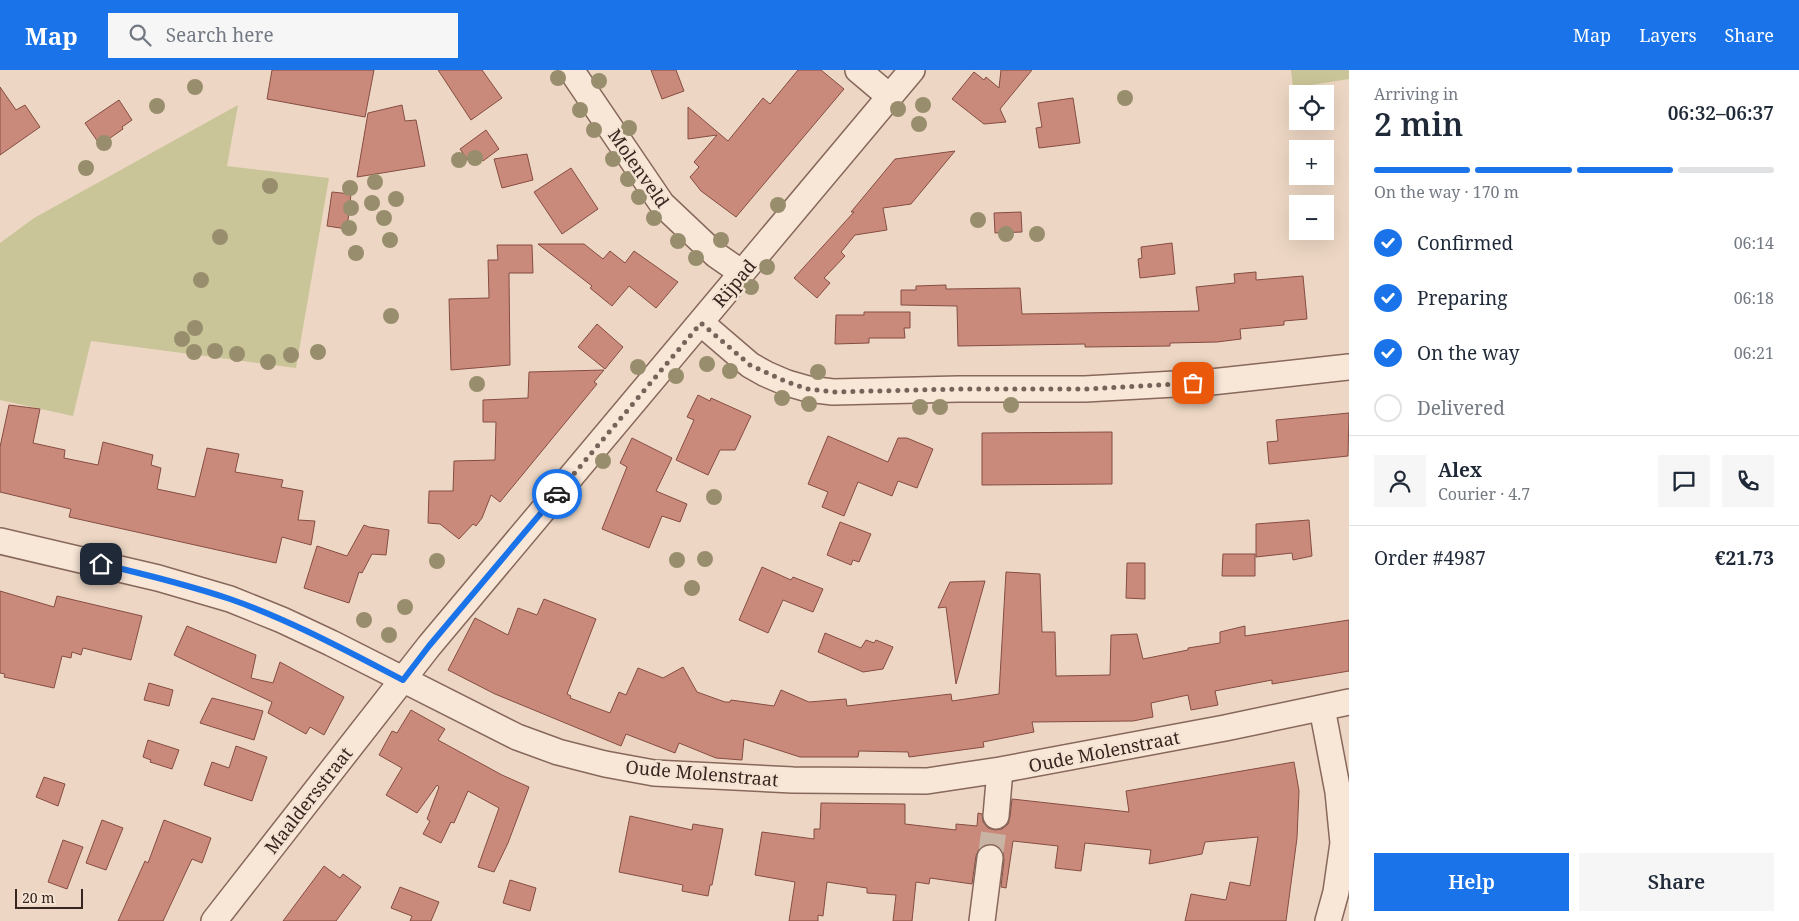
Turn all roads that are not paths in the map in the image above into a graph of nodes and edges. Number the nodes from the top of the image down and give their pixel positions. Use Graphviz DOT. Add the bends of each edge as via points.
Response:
graph roads {
  1 [pos="571,70"];
  2 [pos="858,70"];
  3 [pos="912,70"];
  4 [pos="890,97"];
  5 [pos="742,273"];
  6 [pos="701,323"];
  7 [pos="1349,367"];
  8 [pos="0,541"];
  9 [pos="403,680"];
  10 [pos="1349,702"];
  11 [pos="1322,708"];
  12 [pos="1000,770"];
  13 [pos="996,816"];
  14 [pos="990,858"];
  15 [pos="214,921"];
  16 [pos="982,921"];
  17 [pos="1328,921"];
  1 -- 5 [label="street, Molenveld" via="662,204 716,255"];
  2 -- 4 [label="street"];
  3 -- 4 [label="street, Rijpad"];
  4 -- 5 [label="street, Rijpad"];
  5 -- 6 [label="street, Rijpad"];
  6 -- 7 [label="street" via="750,365 766,374 808,389 834,392 1085,389 1211,382"];
  6 -- 9 [label="street, Rijpad"];
  8 -- 9 [label="street, Oude Molenstraat" via="158,578 230,599 282,620"];
  9 -- 12 [label="street, Oude Molenstraat" via="517,737 558,752 654,773 793,780 927,781"];
  9 -- 15 [label="street, Maaldersstraat"];
  10 -- 11 [label="street, Oude Molenstraat"];
  11 -- 12 [label="street, Oude Molenstraat"];
  11 -- 17 [label="street" via="1338,792 1343,843"];
  12 -- 13 [label="street"];
  14 -- 16 [label="street"];
}
